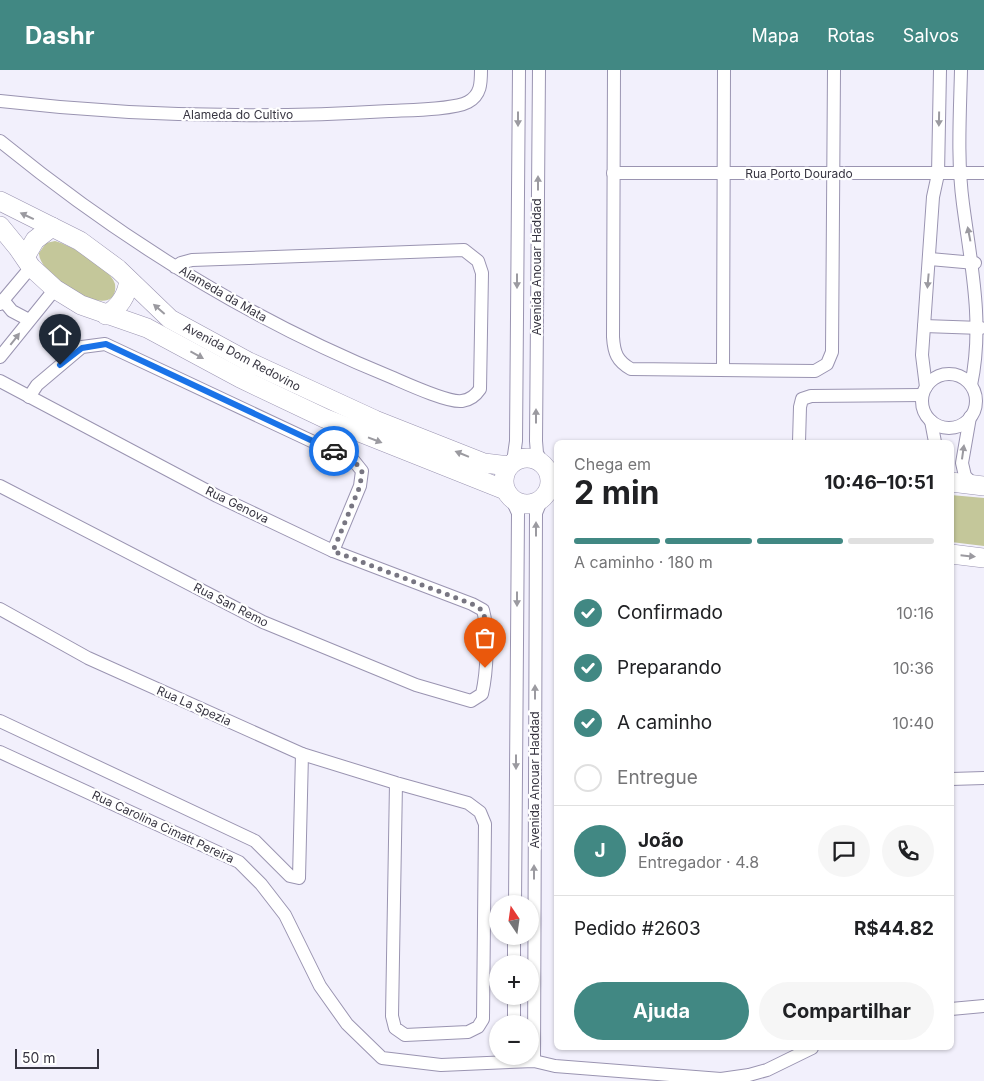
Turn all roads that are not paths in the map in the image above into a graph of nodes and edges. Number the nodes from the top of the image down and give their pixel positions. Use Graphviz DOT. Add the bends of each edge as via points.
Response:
graph roads {
  1 [pos="481,70"];
  2 [pos="519,70"];
  3 [pos="539,70"];
  4 [pos="614,70"];
  5 [pos="724,70"];
  6 [pos="834,70"];
  7 [pos="940,70"];
  8 [pos="960,70"];
  9 [pos="0,102"];
  10 [pos="0,141"];
  11 [pos="960,172"];
  12 [pos="614,173"];
  13 [pos="984,173"];
  14 [pos="723,174"];
  15 [pos="834,174"];
  16 [pos="938,174"];
  17 [pos="0,201"];
  18 [pos="0,226"];
  19 [pos="52,227"];
  20 [pos="930,259"];
  21 [pos="28,262"];
  22 [pos="975,263"];
  23 [pos="175,267"];
  24 [pos="129,280"];
  25 [pos="54,289"];
  26 [pos="2,302"];
  27 [pos="106,315"];
  28 [pos="29,320"];
  29 [pos="924,326"];
  30 [pos="981,328"];
  31 [pos="0,357"];
  32 [pos="723,370"];
  33 [pos="0,381"];
  34 [pos="971,385"];
  35 [pos="924,391"];
  36 [pos="29,397"];
  37 [pos="980,402"];
  38 [pos="970,418"];
  39 [pos="930,421"];
  40 [pos="798,440"];
  41 [pos="935,440"];
  42 [pos="511,464"];
  43 [pos="549,471"];
  44 [pos="954,482"];
  45 [pos="978,485"];
  46 [pos="0,486"];
  47 [pos="508,495"];
  48 [pos="547,498"];
  49 [pos="333,551"];
  50 [pos="954,554"];
  51 [pos="984,558"];
  52 [pos="0,609"];
  53 [pos="482,610"];
  54 [pos="0,721"];
  55 [pos="0,752"];
  56 [pos="302,754"];
  57 [pos="984,770"];
  58 [pos="954,779"];
  59 [pos="984,779"];
  60 [pos="396,783"];
  61 [pos="515,895"];
  62 [pos="984,1006"];
  63 [pos="954,1009"];
  64 [pos="534,1015"];
  65 [pos="808,1050"];
  66 [pos="489,1060"];
  67 [pos="539,1062"];
  1 -- 9 [label="street, Alameda do Cultivo" via="481,86 474,98 458,105 408,110 248,116 124,112"];
  2 -- 42 [label="street, Avenida Anouar Haddad, one-way" via="516,441"];
  43 -- 3 [label="street, Avenida Anouar Haddad, one-way" via="537,453 536,441"];
  4 -- 12 [label="street"];
  5 -- 14 [label="street"];
  6 -- 15 [label="street"];
  7 -- 16 [label="street, one-way"];
  8 -- 11 [label="street"];
  10 -- 23 [label="street, Alameda da Mata" via="68,195"];
  11 -- 13 [label="street, Rua Porto Dourado"];
  11 -- 16 [label="street, Rua Porto Dourado"];
  22 -- 11 [label="street, one-way"];
  12 -- 14 [label="street, Rua Porto Dourado"];
  12 -- 32 [label="street" via="614,352 631,369"];
  14 -- 15 [label="street, Rua Porto Dourado"];
  14 -- 32 [label="street"];
  15 -- 16 [label="street, Rua Porto Dourado"];
  15 -- 32 [label="street" via="832,352 827,364 815,371"];
  16 -- 20 [label="street" via="933,197"];
  19 -- 17 [label="street, Avenida Dom Redovino, one-way"];
  18 -- 21 [label="street, Avenida Dom Redovino"];
  19 -- 21 [label="street" via="35,240"];
  19 -- 24 [label="street, Avenida Dom Redovino" via="93,250"];
  20 -- 22 [label="street"];
  20 -- 29 [label="street, one-way"];
  21 -- 25 [label="street, Avenida Dom Redovino"];
  21 -- 26 [label="street"];
  22 -- 30 [label="street"];
  23 -- 23 [label="street, Alameda da Mata" via="192,260 464,250 474,256 482,273 481,384 477,393 459,401 402,382 318,346 240,306"];
  24 -- 27 [label="street" via="120,304"];
  42 -- 24 [label="street, Avenida Dom Redovino, one-way" via="484,463 289,382 170,319"];
  25 -- 27 [label="street, Avenida Dom Redovino"];
  25 -- 28 [label="street"];
  26 -- 28 [label="street"];
  27 -- 47 [label="street, Avenida Dom Redovino, one-way" via="161,335 324,418"];
  31 -- 28 [label="street, one-way"];
  29 -- 30 [label="street"];
  29 -- 35 [label="street"];
  30 -- 34 [label="street" via="978,365"];
  33 -- 36 [label="street, Rua Genova"];
  34 -- 35 [label="street" via="965,379 940,375"];
  34 -- 37 [label="street"];
  35 -- 39 [label="street" via="922,404"];
  35 -- 40 [label="street" via="802,399"];
  36 -- 49 [label="street, Rua Genova" via="217,496"];
  36 -- 49 [label="street" via="37,385 82,348 106,344 354,461 362,471 360,486"];
  37 -- 38 [label="street"];
  38 -- 39 [label="street" via="948,428"];
  45 -- 38 [label="street, one-way" via="964,476 962,464"];
  39 -- 41 [label="street"];
  42 -- 43 [label="street, Avenida Dom Redovino" via="525,458 537,460"];
  42 -- 47 [label="street" via="504,477"];
  43 -- 48 [label="street"];
  44 -- 45 [label="street"];
  46 -- 53 [label="street, Rua San Remo" via="263,622 416,685 471,701 482,694 485,683 486,621"];
  47 -- 48 [label="street, Avenida Dom Redovino" via="523,505"];
  47 -- 61 [label="street, Avenida Anouar Haddad, one-way" via="518,513"];
  64 -- 48 [label="street, Avenida Anouar Haddad, one-way" via="536,513"];
  49 -- 53 [label="street, Rua Genova"];
  50 -- 51 [label="street, one-way"];
  52 -- 56 [label="street, Rua La Spezia" via="88,658"];
  54 -- 56 [label="street" via="255,841 290,876 299,878"];
  55 -- 66 [label="street, Rua Carolina Cimatt Pereira" via="239,862 285,915 320,986 347,1024 382,1058 441,1065"];
  56 -- 60 [label="street, Rua La Spezia"];
  57 -- 59 [label="street"];
  58 -- 59 [label="street"];
  60 -- 60 [label="street, Rua La Spezia" via="468,802 480,812 485,824 483,1019 478,1027 468,1032 405,1035 396,1028 392,1016"];
  62 -- 63 [label="street"];
  65 -- 67 [label="street, Rua Carolina Cimatt Pereira" via="767,1070 721,1079"];
}
